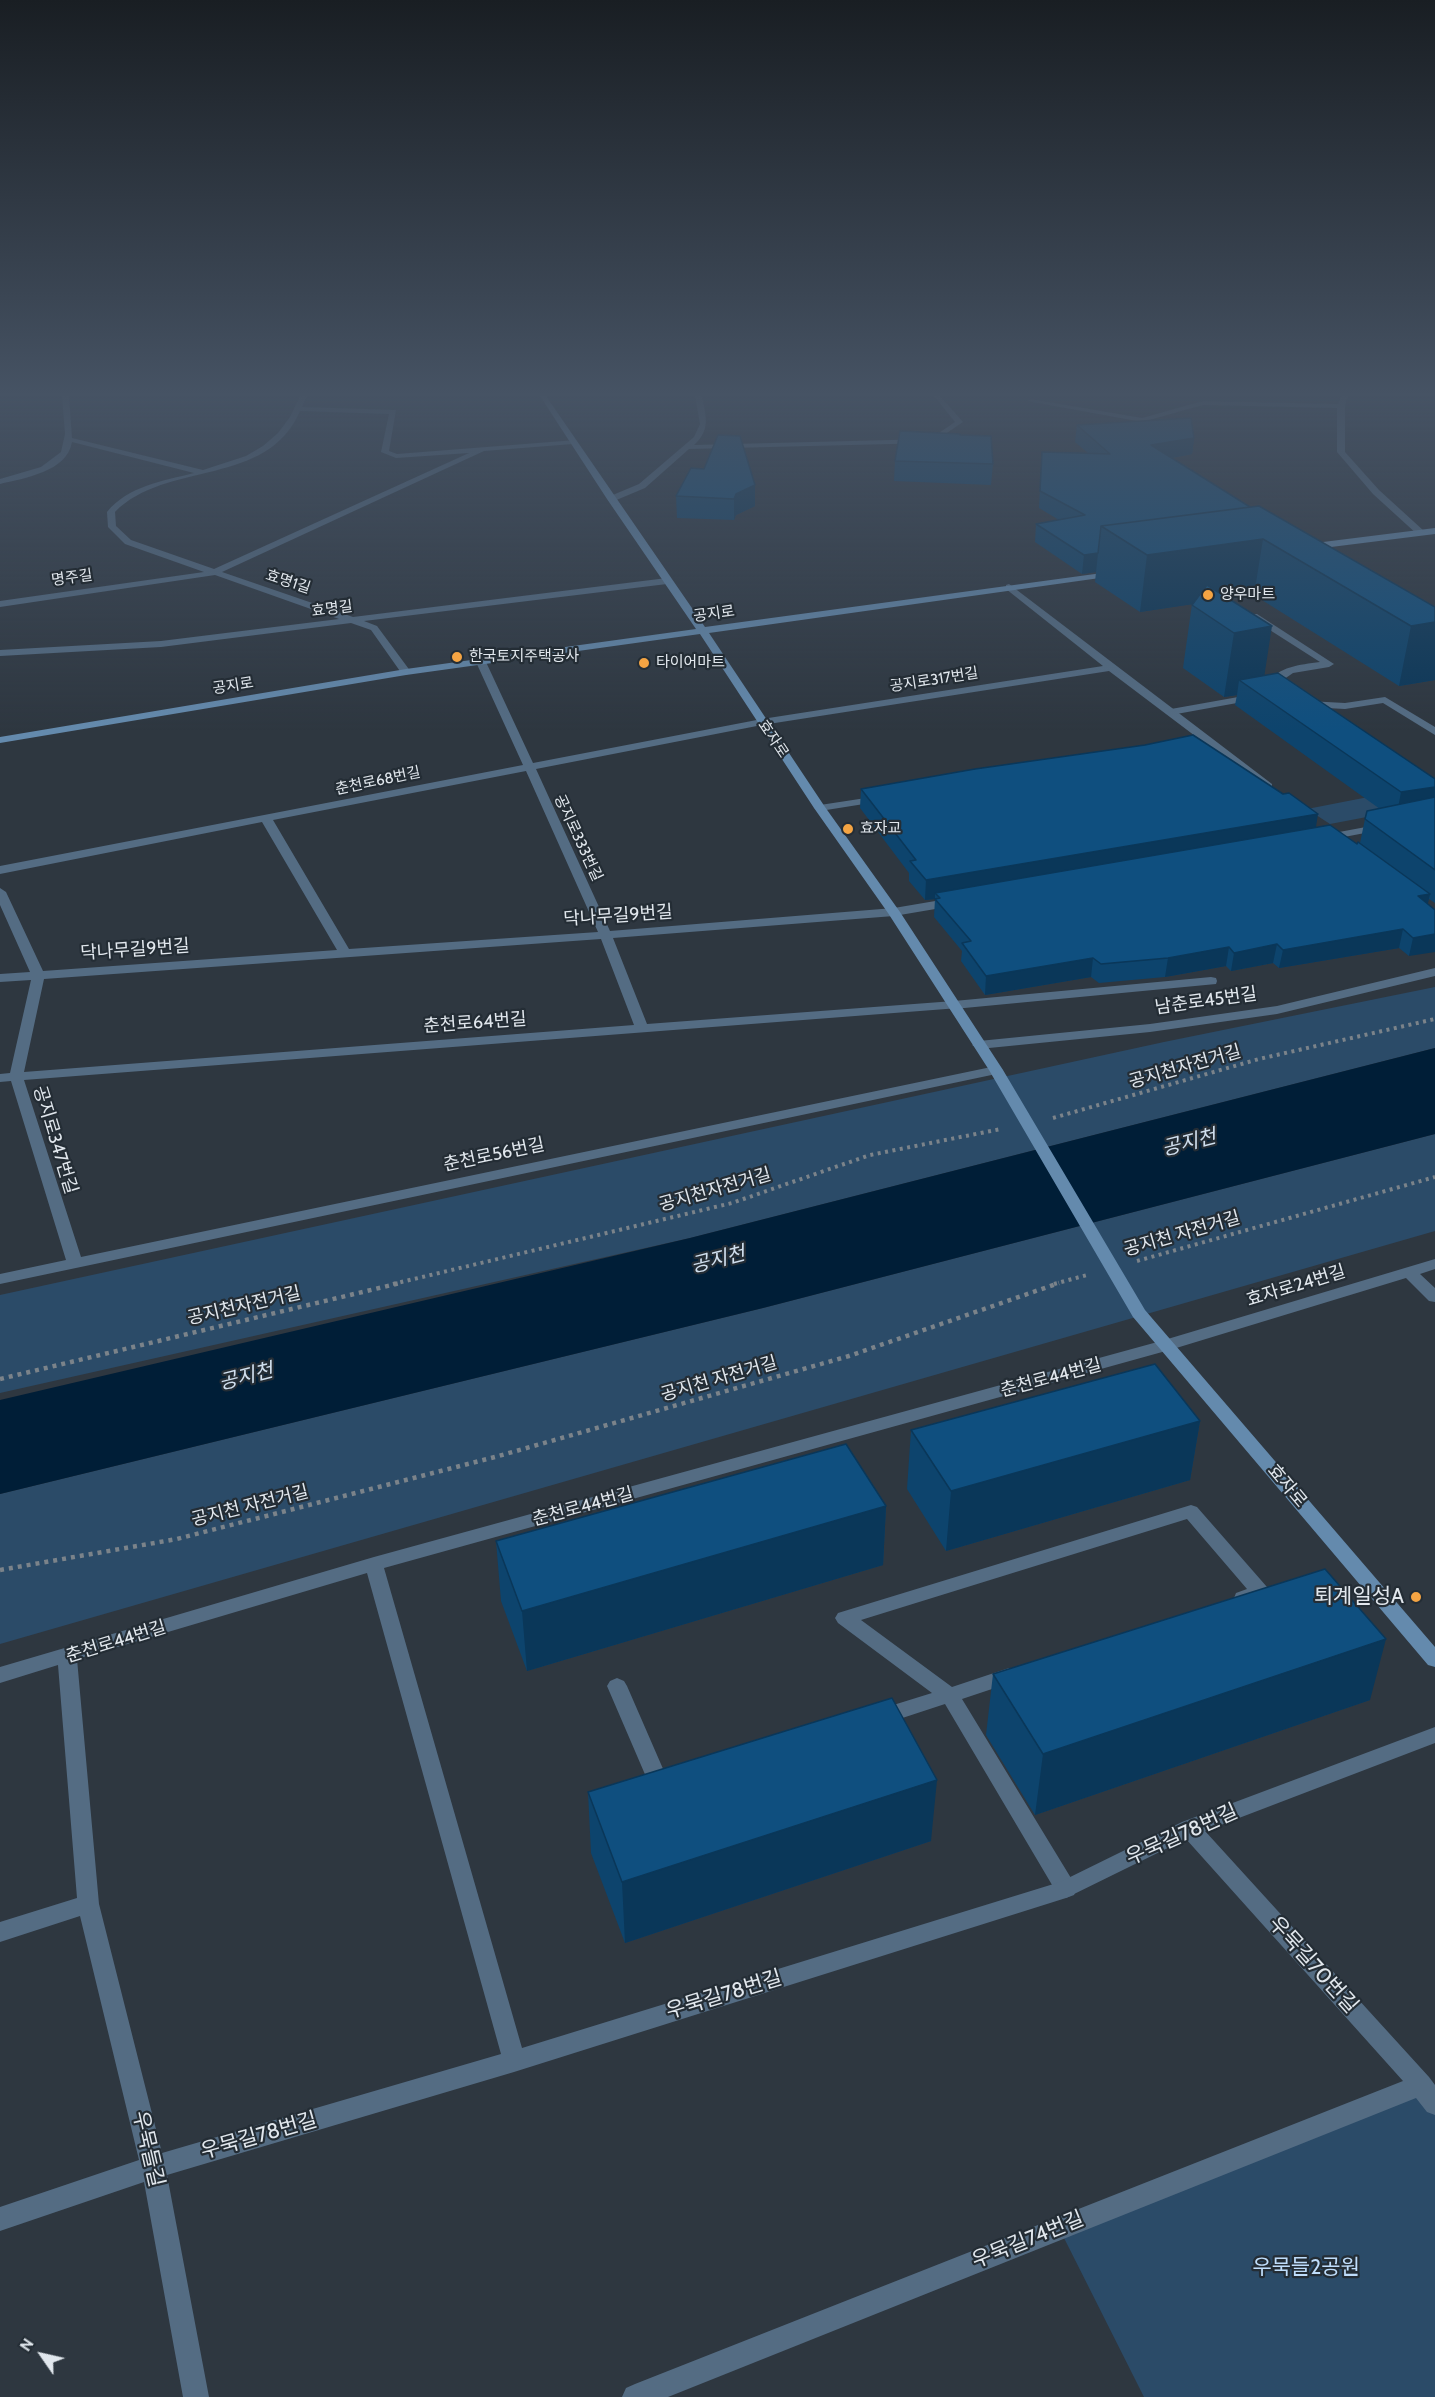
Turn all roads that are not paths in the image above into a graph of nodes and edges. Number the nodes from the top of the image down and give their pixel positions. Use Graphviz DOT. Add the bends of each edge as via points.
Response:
graph roads {
  1 [pos="115,508"];
  2 [pos="355,508"];
  3 [pos="617,508"];
  4 [pos="1393,508"];
  5 [pos="1435,531"];
  6 [pos="1421,533"];
  7 [pos="1300,548"];
  8 [pos="1129,571"];
  9 [pos="213,573"];
  10 [pos="667,581"];
  11 [pos="1009,587"];
  12 [pos="0,604"];
  13 [pos="1252,614"];
  14 [pos="357,621"];
  15 [pos="703,630"];
  16 [pos="0,653"];
  17 [pos="481,662"];
  18 [pos="1111,668"];
  19 [pos="406,672"];
  20 [pos="1288,697"];
  21 [pos="1171,712"];
  22 [pos="762,722"];
  23 [pos="1435,732"];
  24 [pos="0,740"];
  25 [pos="528,766"];
  26 [pos="1278,793"];
  27 [pos="889,797"];
  28 [pos="820,808"];
  29 [pos="266,819"];
  30 [pos="1390,826"];
  31 [pos="1311,840"];
  32 [pos="0,870"];
  33 [pos="0,892"];
  34 [pos="962,900"];
  35 [pos="894,912"];
  36 [pos="606,935"];
  37 [pos="345,953"];
  38 [pos="1435,972"];
  39 [pos="38,975"];
  40 [pos="0,978"];
  41 [pos="1211,981"];
  42 [pos="954,1005"];
  43 [pos="642,1029"];
  44 [pos="979,1045"];
  45 [pos="16,1076"];
  46 [pos="999,1076"];
  47 [pos="0,1078"];
  48 [pos="75,1263"];
  49 [pos="1435,1264"];
  50 [pos="1409,1272"];
  51 [pos="0,1279"];
  52 [pos="1435,1298"];
  53 [pos="1167,1346"];
  54 [pos="374,1564"];
  55 [pos="1226,1603"];
  56 [pos="66,1656"];
  57 [pos="1435,1660"];
  58 [pos="1027,1670"];
  59 [pos="0,1675"];
  60 [pos="617,1686"];
  61 [pos="950,1696"];
  62 [pos="860,1723"];
  63 [pos="1435,1735"];
  64 [pos="682,1779"];
  65 [pos="1189,1828"];
  66 [pos="1066,1889"];
  67 [pos="88,1904"];
  68 [pos="0,1932"];
  69 [pos="514,2061"];
  70 [pos="1428,2094"];
  71 [pos="153,2167"];
  72 [pos="0,2219"];
  73 [pos="196,2397"];
  74 [pos="635,2397"];
  1 -- 9 [label="street, 효명1길" via="111,512 112,527 128,542"];
  2 -- 9 [label="street, 명주길"];
  3 -- 10 [label="street, 효자로"];
  4 -- 6 [label="street"];
  5 -- 6 [label="street"];
  6 -- 7 [label="street"];
  8 -- 11 [label="street, 공지로"];
  9 -- 12 [label="street, 명주길"];
  9 -- 14 [label="street, 효명1길"];
  10 -- 14 [label="street, 효명길"];
  10 -- 15 [label="street, 효자로"];
  11 -- 15 [label="street, 공지로"];
  11 -- 18 [label="street"];
  13 -- 20 [label="street" via="1329,664 1274,678 1272,684"];
  14 -- 16 [label="street, 효명길" via="161,644"];
  14 -- 19 [label="street" via="374,628"];
  15 -- 17 [label="street, 공지로"];
  15 -- 22 [label="street, 효자로"];
  17 -- 19 [label="street, 공지로"];
  17 -- 25 [label="street, 공지로333번길"];
  18 -- 21 [label="street"];
  18 -- 22 [label="street, 공지로317번길"];
  19 -- 24 [label="street, 공지로"];
  20 -- 21 [label="street"];
  20 -- 23 [label="street" via="1329,707 1385,699"];
  21 -- 26 [label="street" via="1206,745"];
  22 -- 25 [label="street, 춘천로68번길"];
  22 -- 28 [label="street, 효자로"];
  25 -- 29 [label="street, 춘천로68번길"];
  25 -- 36 [label="street, 공지로333번길"];
  27 -- 28 [label="street"];
  28 -- 35 [label="street, 효자로"];
  29 -- 32 [label="street, 춘천로68번길"];
  29 -- 37 [label="street"];
  30 -- 31 [label="street"];
  33 -- 39 [label="street"];
  34 -- 35 [label="street, 닥나무길9번길"];
  35 -- 36 [label="street, 닥나무길9번길"];
  35 -- 42 [label="street, 효자로"];
  36 -- 37 [label="street, 닥나무길9번길"];
  36 -- 43 [label="street, 공지로333번길"];
  37 -- 39 [label="street, 닥나무길9번길"];
  38 -- 44 [label="street, 남춘로45번길" via="1277,1010 1150,1028"];
  39 -- 40 [label="street, 닥나무길9번길"];
  39 -- 45 [label="street, 공지로347번길"];
  41 -- 42 [label="street, 남춘로45번길"];
  42 -- 43 [label="street, 춘천로64번길"];
  42 -- 44 [label="street, 효자로"];
  43 -- 45 [label="street, 춘천로64번길"];
  44 -- 46 [label="street, 효자로"];
  45 -- 47 [label="street, 춘천로64번길"];
  45 -- 48 [label="street, 공지로347번길"];
  46 -- 48 [label="street, 춘천로56번길"];
  46 -- 53 [label="street, 효자로" via="1139,1313"];
  48 -- 51 [label="street, 춘천로56번길"];
  49 -- 50 [label="street, 효자로24번길"];
  50 -- 52 [label="street"];
  50 -- 53 [label="street, 효자로24번길"];
  53 -- 54 [label="street, 춘천로44번길"];
  53 -- 57 [label="street, 효자로"];
  54 -- 56 [label="street, 춘천로44번길"];
  54 -- 69 [label="street"];
  55 -- 61 [label="street" via="1260,1592 1191,1511 844,1618"];
  56 -- 59 [label="street, 춘천로44번길"];
  56 -- 67 [label="street, 우묵들길"];
  58 -- 61 [label="street"];
  60 -- 64 [label="street" via="660,1786"];
  61 -- 62 [label="street"];
  61 -- 66 [label="street"];
  63 -- 65 [label="street, 우묵길78번길"];
  65 -- 66 [label="street, 우묵길78번길"];
  65 -- 70 [label="street, 우묵길70번길"];
  66 -- 69 [label="street, 우묵길78번길"];
  67 -- 68 [label="street"];
  67 -- 71 [label="street, 우묵들길"];
  69 -- 71 [label="street, 우묵길78번길"];
  70 -- 74 [label="street, 우묵길74번길"];
  71 -- 72 [label="street, 우묵길78번길"];
  71 -- 73 [label="street, 우묵들길"];
}
